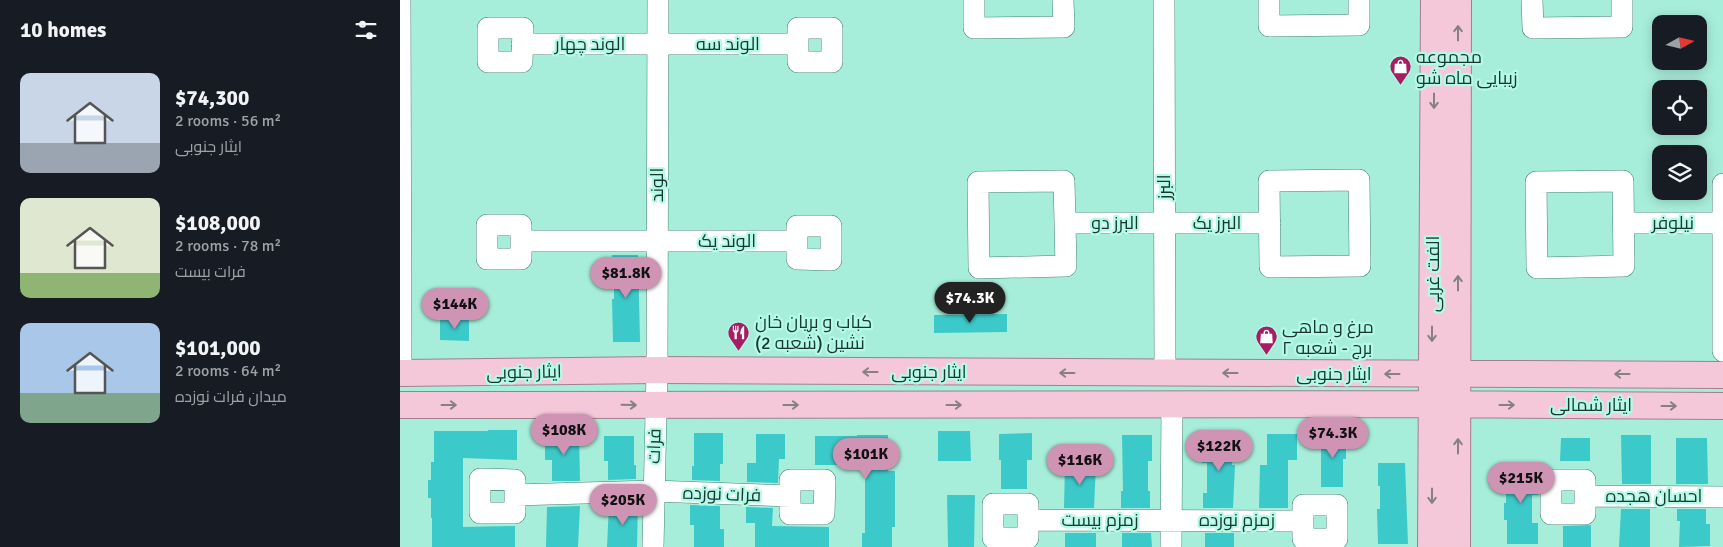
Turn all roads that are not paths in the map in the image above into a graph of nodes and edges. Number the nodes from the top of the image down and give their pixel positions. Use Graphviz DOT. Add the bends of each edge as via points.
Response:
graph roads {
  1 [pos="400,0"];
  2 [pos="658,0"];
  3 [pos="974,0"];
  4 [pos="1064,0"];
  5 [pos="1164,0"];
  6 [pos="1269,0"];
  7 [pos="1359,0"];
  8 [pos="1434,0"];
  9 [pos="1458,0"];
  10 [pos="1532,0"];
  11 [pos="1622,0"];
  12 [pos="522,44"];
  13 [pos="658,44"];
  14 [pos="798,44"];
  15 [pos="1723,184"];
  16 [pos="1270,222"];
  17 [pos="1065,223"];
  18 [pos="1164,223"];
  19 [pos="1624,223"];
  20 [pos="1723,223"];
  21 [pos="521,241"];
  22 [pos="657,241"];
  23 [pos="797,242"];
  24 [pos="1723,351"];
  25 [pos="656,370"];
  26 [pos="400,373"];
  27 [pos="1164,373"];
  28 [pos="1458,373"];
  29 [pos="1432,374"];
  30 [pos="1723,375"];
  31 [pos="1432,404"];
  32 [pos="400,405"];
  33 [pos="1172,405"];
  34 [pos="1458,405"];
  35 [pos="656,406"];
  36 [pos="1723,406"];
  37 [pos="653,492"];
  38 [pos="515,495"];
  39 [pos="790,496"];
  40 [pos="1585,496"];
  41 [pos="1723,497"];
  42 [pos="1028,520"];
  43 [pos="1171,520"];
  44 [pos="1303,520"];
  45 [pos="654,547"];
  46 [pos="1171,547"];
  47 [pos="1431,547"];
  48 [pos="1457,547"];
  1 -- 26 [label="street"];
  2 -- 13 [label="street, الوند"];
  3 -- 4 [label="street" via="974,28 1064,27"];
  5 -- 18 [label="street, البرز"];
  6 -- 7 [label="street" via="1269,26 1359,25"];
  8 -- 29 [label="main road, الفت غربی, one-way"];
  28 -- 9 [label="main road, الفت غربی, one-way"];
  10 -- 11 [label="street" via="1533,28 1622,27"];
  12 -- 13 [label="street, الوند چهار"];
  13 -- 14 [label="street, الوند سه"];
  13 -- 22 [label="street, الوند"];
  15 -- 20 [label="street"];
  16 -- 16 [label="street" via="1270,267 1360,266 1359,180 1269,181"];
  16 -- 18 [label="street, البرز یک"];
  17 -- 17 [label="street" via="1064,180 978,182 979,268 1066,266"];
  17 -- 18 [label="street, البرز دو"];
  18 -- 27 [label="street, البرز"];
  19 -- 19 [label="street" via="1623,180 1536,182 1537,268 1624,266"];
  19 -- 20 [label="street, نیلوفر"];
  20 -- 24 [label="street"];
  21 -- 22 [label="street, الوند یک"];
  22 -- 23 [label="street, الوند یک"];
  22 -- 25 [label="street, الوند"];
  25 -- 26 [label="main road, ایثار جنوبی"];
  27 -- 25 [label="main road, ایثار جنوبی, one-way"];
  25 -- 35 [label="street, فرات"];
  29 -- 27 [label="main road, ایثار جنوبی, one-way"];
  28 -- 29 [label="main road, ایثار جنوبی"];
  30 -- 28 [label="main road, ایثار شمالی, one-way"];
  28 -- 34 [label="main road, الفت غربی"];
  29 -- 31 [label="main road, الفت غربی"];
  31 -- 33 [label="main road, ایثار جنوبی"];
  31 -- 34 [label="main road, ایثار جنوبی"];
  31 -- 47 [label="main road, الفت غربی, one-way"];
  32 -- 35 [label="main road, ایثار جنوبی, one-way"];
  35 -- 33 [label="main road, ایثار جنوبی, one-way"];
  33 -- 43 [label="street"];
  34 -- 36 [label="main road, ایثار شمالی, one-way"];
  48 -- 34 [label="main road, الفت غربی, one-way"];
  35 -- 37 [label="street, فرات"];
  37 -- 38 [label="street, فرات نوزده"];
  37 -- 39 [label="street, فرات نوزده"];
  37 -- 45 [label="street, فرات"];
  40 -- 41 [label="street, احسان هجده"];
  42 -- 43 [label="street, زمزم بیست"];
  43 -- 44 [label="street, زمزم نوزده"];
  43 -- 46 [label="street"];
}
